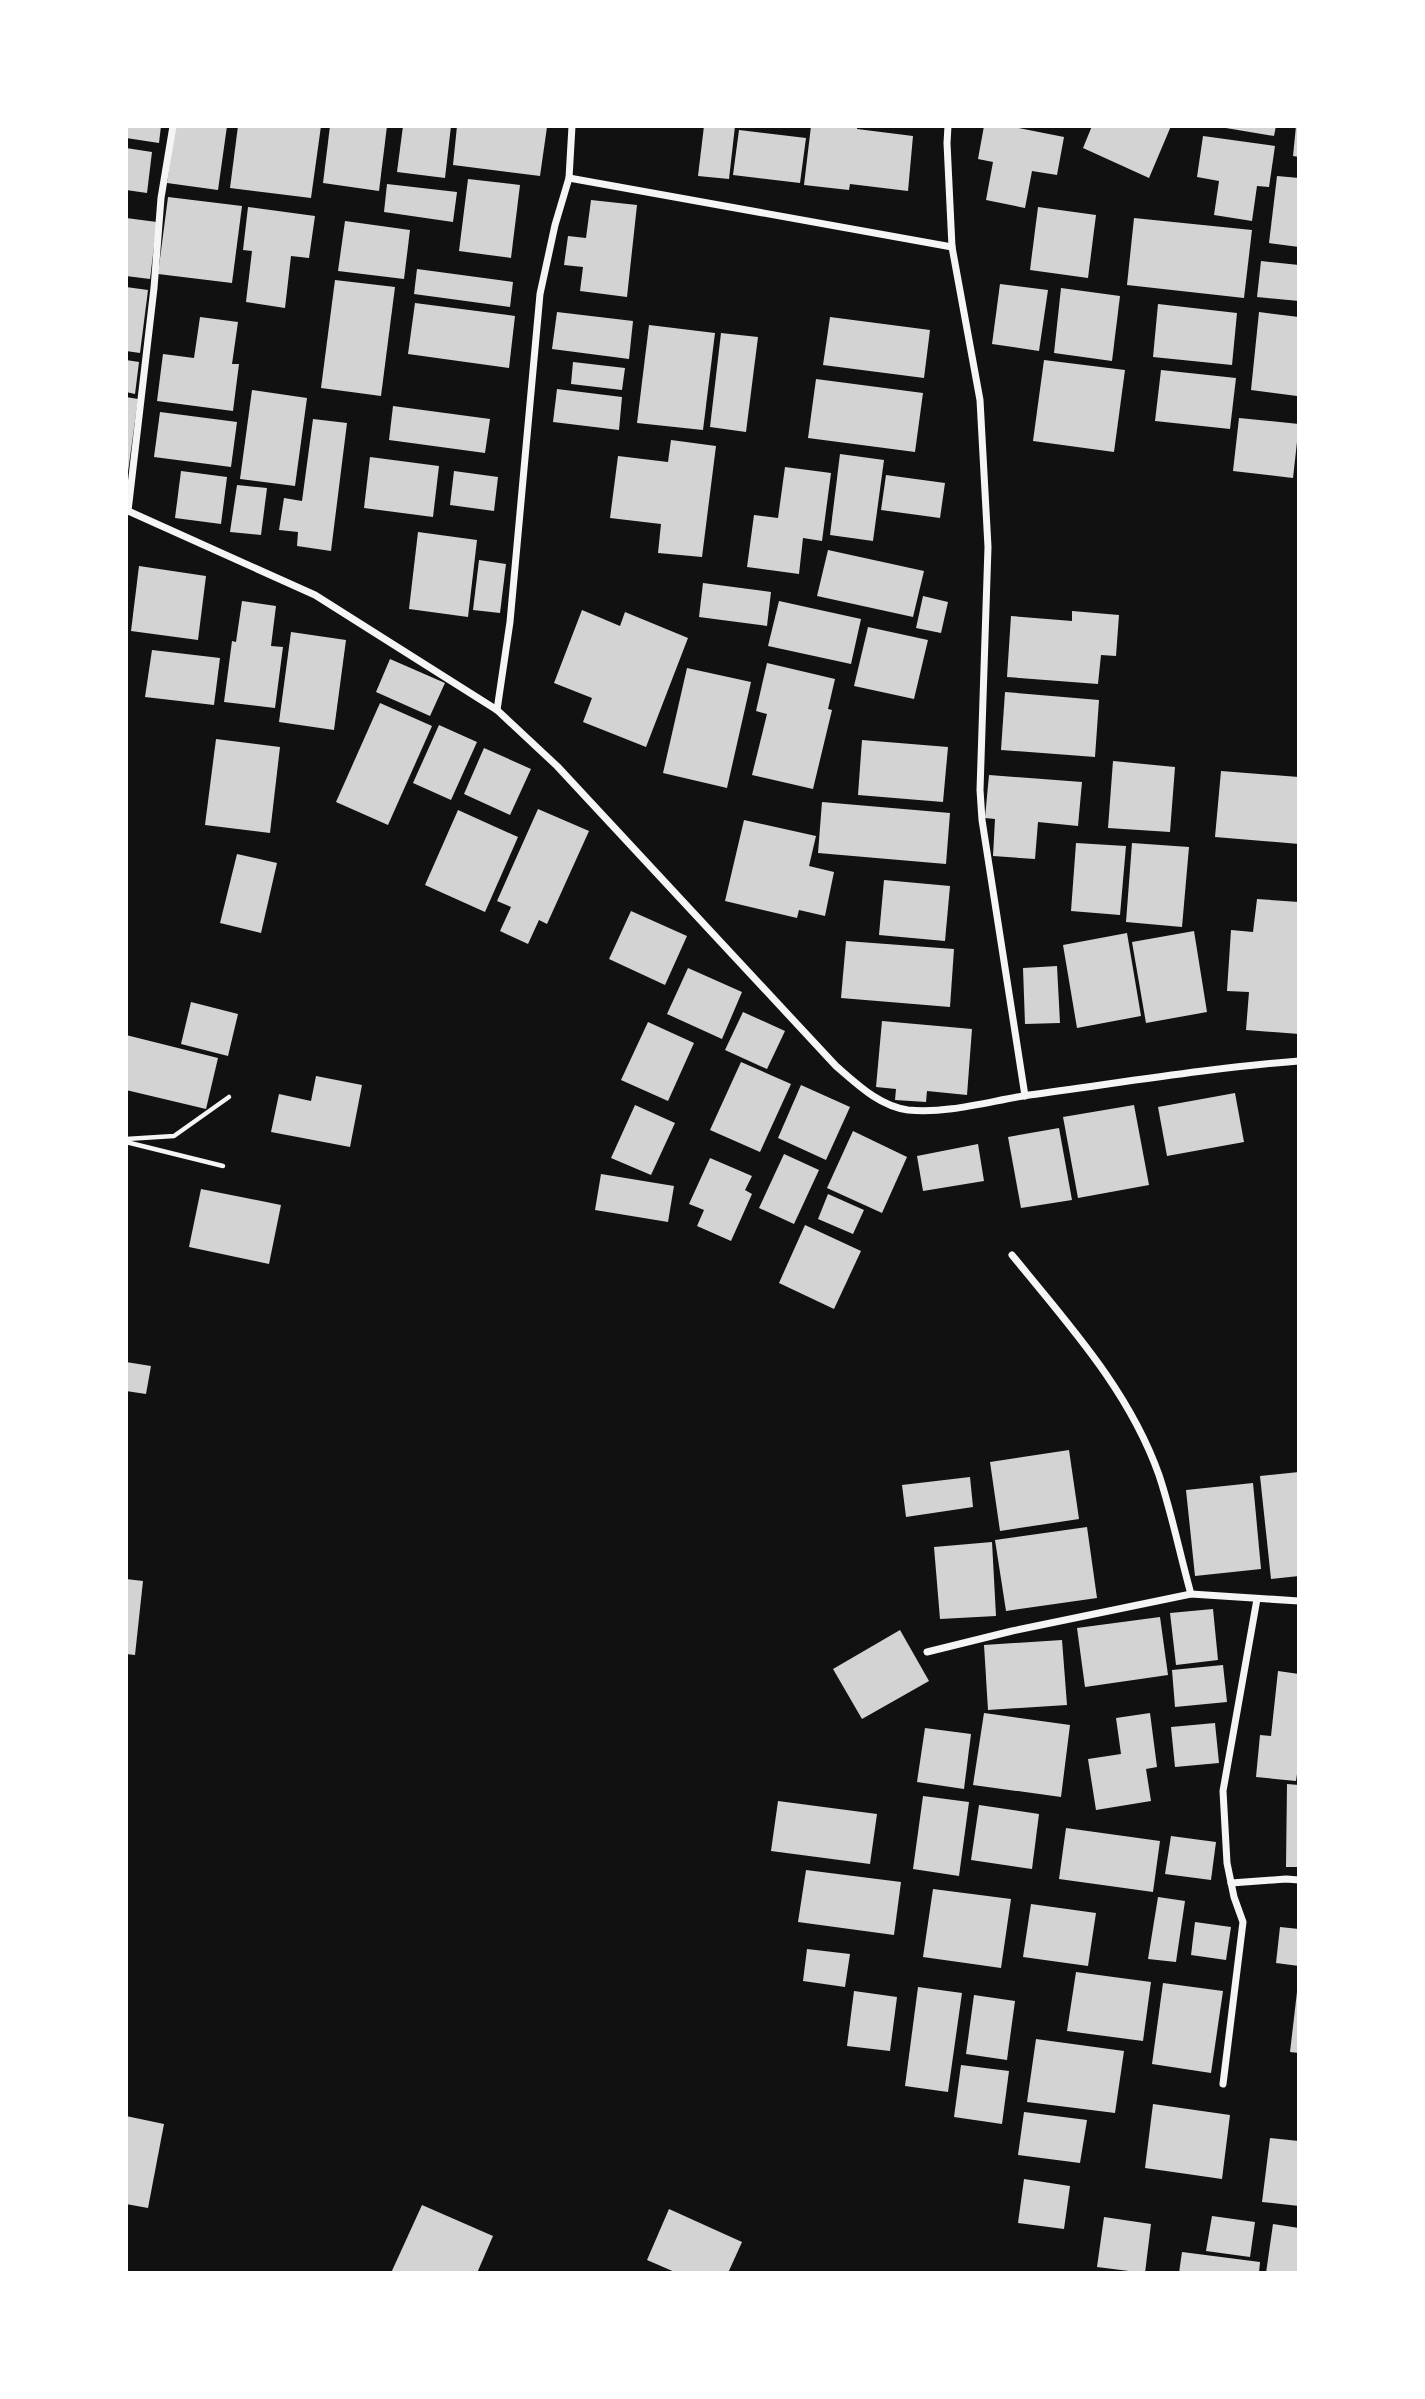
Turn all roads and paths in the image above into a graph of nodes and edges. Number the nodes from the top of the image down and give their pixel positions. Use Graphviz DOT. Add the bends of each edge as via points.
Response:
graph roads {
  1 [pos="173,126"];
  2 [pos="572,126"];
  3 [pos="948,126"];
  4 [pos="569,178"];
  5 [pos="952,247"];
  6 [pos="127,511"];
  7 [pos="497,710"];
  8 [pos="1299,1061"];
  9 [pos="1025,1096"];
  10 [pos="229,1097"];
  11 [pos="126,1141"];
  12 [pos="223,1166"];
  13 [pos="1012,1255"];
  14 [pos="1191,1594"];
  15 [pos="1256,1599"];
  16 [pos="1299,1601"];
  17 [pos="927,1652"];
  18 [pos="1299,1880"];
  19 [pos="1231,1883"];
  20 [pos="1223,2084"];
  1 -- 6 [label="street"];
  2 -- 4 [label="street"];
  3 -- 5 [label="street"];
  4 -- 5 [label="street"];
  4 -- 7 [label="street" via="540,294 510,622"];
  5 -- 9 [label="street" via="980,400 988,534 982,820"];
  6 -- 7 [label="street" via="315,595"];
  7 -- 9 [label="street" via="557,766 836,1066 872,1097 906,1110 939,1111"];
  8 -- 9 [label="street"];
  10 -- 11 [label="path" via="174,1136"];
  11 -- 12 [label="path"];
  13 -- 14 [label="street" via="1105,1370 1133,1419 1158,1475"];
  14 -- 15 [label="street"];
  14 -- 17 [label="street"];
  15 -- 16 [label="street"];
  15 -- 19 [label="street" via="1223,1791"];
  18 -- 19 [label="street"];
  19 -- 20 [label="street" via="1243,1922"];
}
